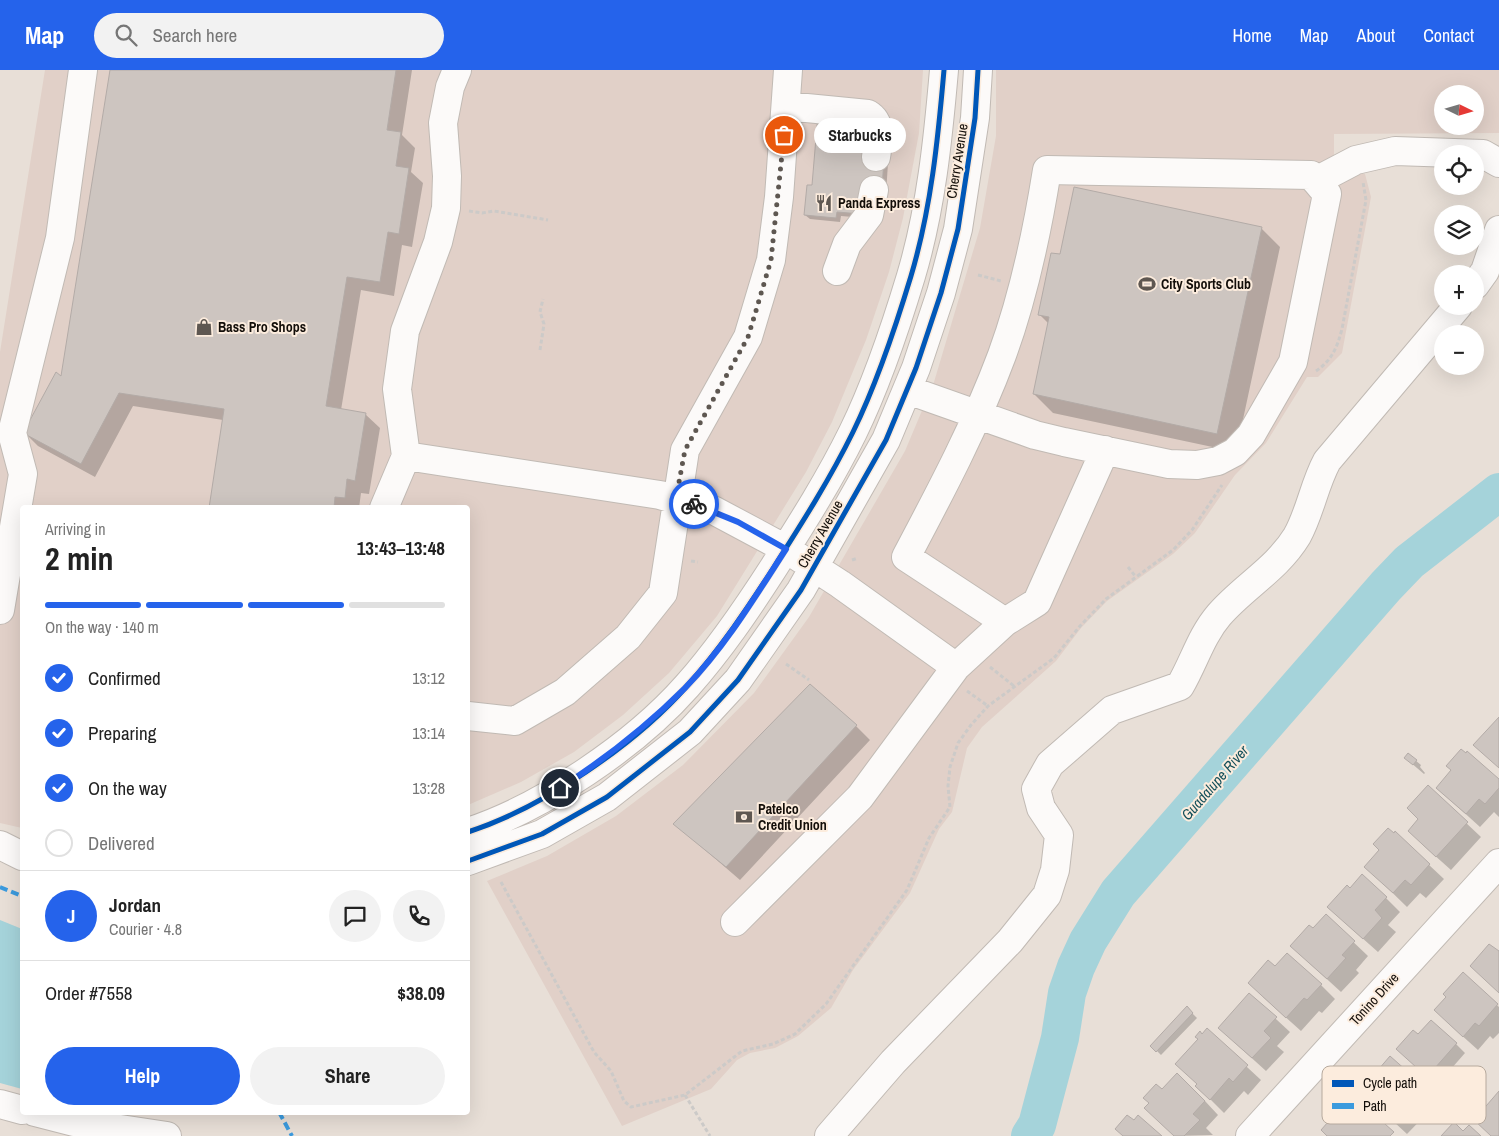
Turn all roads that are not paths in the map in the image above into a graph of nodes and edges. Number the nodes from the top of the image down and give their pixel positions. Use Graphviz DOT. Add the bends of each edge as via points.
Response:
graph roads {
  1 [pos="83,70"];
  2 [pos="457,70"];
  3 [pos="788,70"];
  4 [pos="944,70"];
  5 [pos="978,70"];
  6 [pos="786,106"];
  7 [pos="876,157"];
  8 [pos="1499,164"];
  9 [pos="1316,181"];
  10 [pos="874,190"];
  11 [pos="1499,230"];
  12 [pos="837,271"];
  13 [pos="1484,272"];
  14 [pos="1450,315"];
  15 [pos="908,390"];
  16 [pos="976,415"];
  17 [pos="1105,450"];
  18 [pos="406,456"];
  19 [pos="676,498"];
  20 [pos="20,505"];
  21 [pos="385,505"];
  22 [pos="20,510"];
  23 [pos="786,549"];
  24 [pos="815,567"];
  25 [pos="15,569"];
  26 [pos="0,610"];
  27 [pos="1006,622"];
  28 [pos="958,677"];
  29 [pos="470,716"];
  30 [pos="470,831"];
  31 [pos="470,860"];
  32 [pos="1499,862"];
  33 [pos="735,922"];
  34 [pos="0,1104"];
  35 [pos="20,1109"];
  36 [pos="47,1115"];
  37 [pos="167,1136"];
  38 [pos="829,1136"];
  39 [pos="1250,1136"];
  1 -- 20 [label="street" via="60,238 12,433 23,474"];
  2 -- 18 [label="street" via="443,123 446,208 438,242 405,331 397,390"];
  3 -- 6 [label="street"];
  4 -- 23 [label="street, Cherry Avenue" via="939,135 925,222 887,349 853,431"];
  5 -- 15 [label="street, Cherry Avenue" via="975,118 958,229"];
  6 -- 7 [label="street" via="868,114 878,127"];
  6 -- 19 [label="street" via="771,260 748,337 685,450"];
  8 -- 9 [label="street" via="1483,154 1395,151 1356,160"];
  9 -- 16 [label="street" via="1311,175 1047,170 1032,254 1014,317 1002,355"];
  9 -- 17 [label="street" via="1327,194 1293,362 1251,434 1235,452 1218,461 1196,466 1169,464"];
  10 -- 12 [label="street" via="869,215 847,244"];
  11 -- 13 [label="street"];
  14 -- 38 [label="street" via="1327,461 1297,536 1280,559 1220,614 1203,635 1193,665 1180,686 1112,710 1050,764 1036,790 1041,808 1059,835 1055,870 1047,895 1010,941 893,1062"];
  15 -- 16 [label="street"];
  15 -- 24 [label="street, Cherry Avenue" via="886,440"];
  16 -- 17 [label="street" via="1035,435"];
  16 -- 27 [label="street" via="963,448 906,558"];
  17 -- 27 [label="street" via="1037,602"];
  18 -- 19 [label="street"];
  18 -- 21 [label="street"];
  19 -- 23 [label="street" via="715,511"];
  19 -- 29 [label="street" via="663,593 628,637 565,692 515,721"];
  22 -- 25 [label="street"];
  23 -- 24 [label="street"];
  23 -- 30 [label="street, Cherry Avenue" via="734,628 686,687 638,732 588,770 532,806"];
  24 -- 28 [label="street"];
  24 -- 31 [label="street, Cherry Avenue" via="738,680 690,732 607,797 542,834"];
  25 -- 26 [label="street"];
  27 -- 28 [label="street"];
  28 -- 33 [label="street" via="860,797"];
  32 -- 39 [label="street, Tonino Drive"];
  34 -- 35 [label="street"];
  36 -- 37 [label="street"];
}
